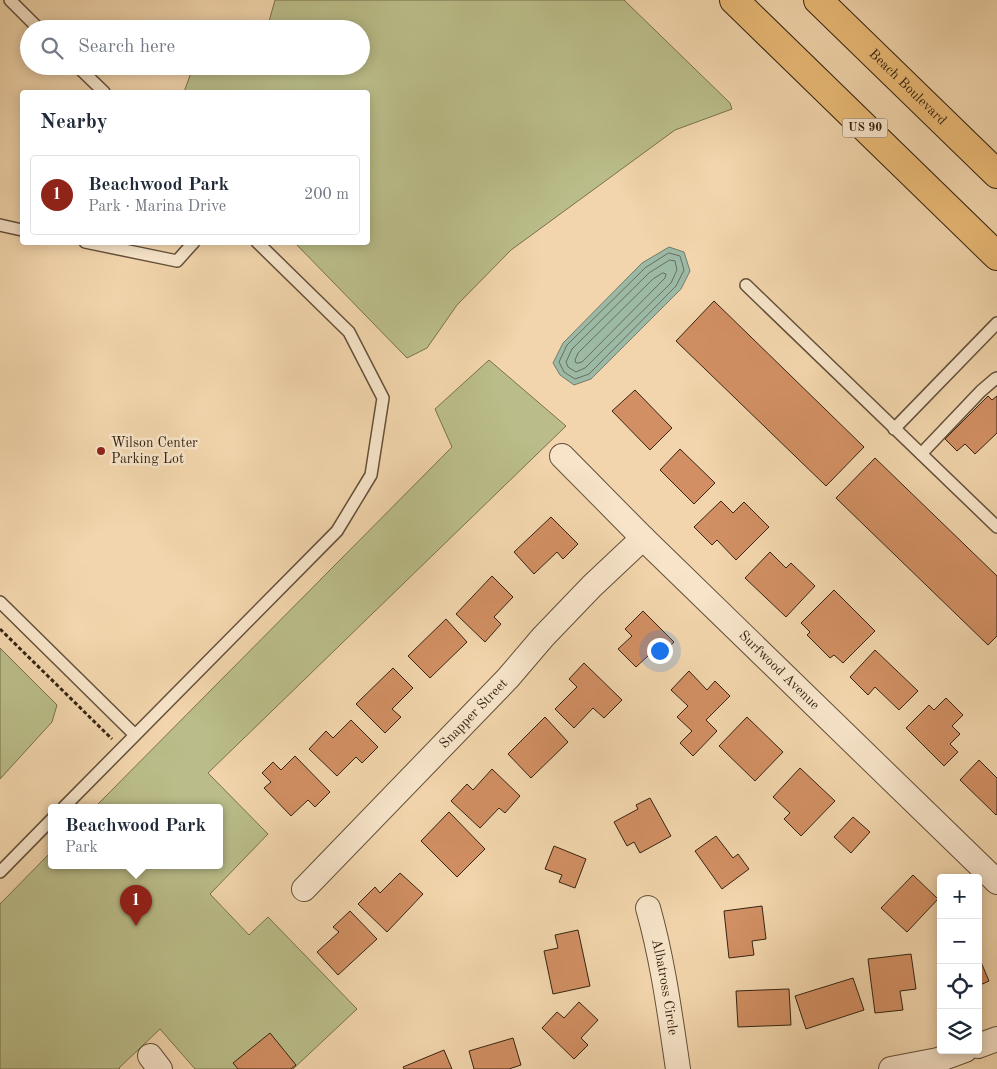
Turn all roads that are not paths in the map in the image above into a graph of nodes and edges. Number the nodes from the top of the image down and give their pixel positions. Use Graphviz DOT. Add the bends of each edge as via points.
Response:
graph roads {
  1 [pos="10,0"];
  2 [pos="734,0"];
  3 [pos="818,0"];
  4 [pos="30,20"];
  5 [pos="86,75"];
  6 [pos="102,90"];
  7 [pos="997,174"];
  8 [pos="0,225"];
  9 [pos="20,230"];
  10 [pos="100,245"];
  11 [pos="191,245"];
  12 [pos="260,245"];
  13 [pos="997,256"];
  14 [pos="746,285"];
  15 [pos="997,323"];
  16 [pos="997,378"];
  17 [pos="894,428"];
  18 [pos="921,454"];
  19 [pos="562,456"];
  20 [pos="997,528"];
  21 [pos="643,538"];
  22 [pos="0,602"];
  23 [pos="135,735"];
  24 [pos="67,804"];
  25 [pos="48,823"];
  26 [pos="0,872"];
  27 [pos="997,882"];
  28 [pos="304,890"];
  29 [pos="648,908"];
  30 [pos="997,1039"];
  31 [pos="982,1045"];
  32 [pos="955,1054"];
  33 [pos="678,1069"];
  34 [pos="891,1069"];
  1 -- 4 [label="lane"];
  2 -- 13 [label="highway, US 90"];
  3 -- 7 [label="highway, Beach Boulevard"];
  5 -- 6 [label="lane"];
  8 -- 9 [label="lane"];
  10 -- 11 [label="lane" via="177,261"];
  12 -- 23 [label="lane" via="349,332 383,398 371,475 337,531"];
  14 -- 17 [label="lane"];
  15 -- 17 [label="lane"];
  16 -- 18 [label="lane" via="980,391"];
  17 -- 18 [label="lane"];
  18 -- 20 [label="lane"];
  19 -- 21 [label="street, Surfwood Avenue"];
  21 -- 27 [label="street, Surfwood Avenue"];
  21 -- 28 [label="street, Snapper Street" via="592,586"];
  22 -- 23 [label="lane"];
  23 -- 24 [label="lane"];
  25 -- 26 [label="lane"];
  29 -- 33 [label="street, Albatross Circle" via="665,982"];
  30 -- 31 [label="street"];
  32 -- 34 [label="street"];
}
